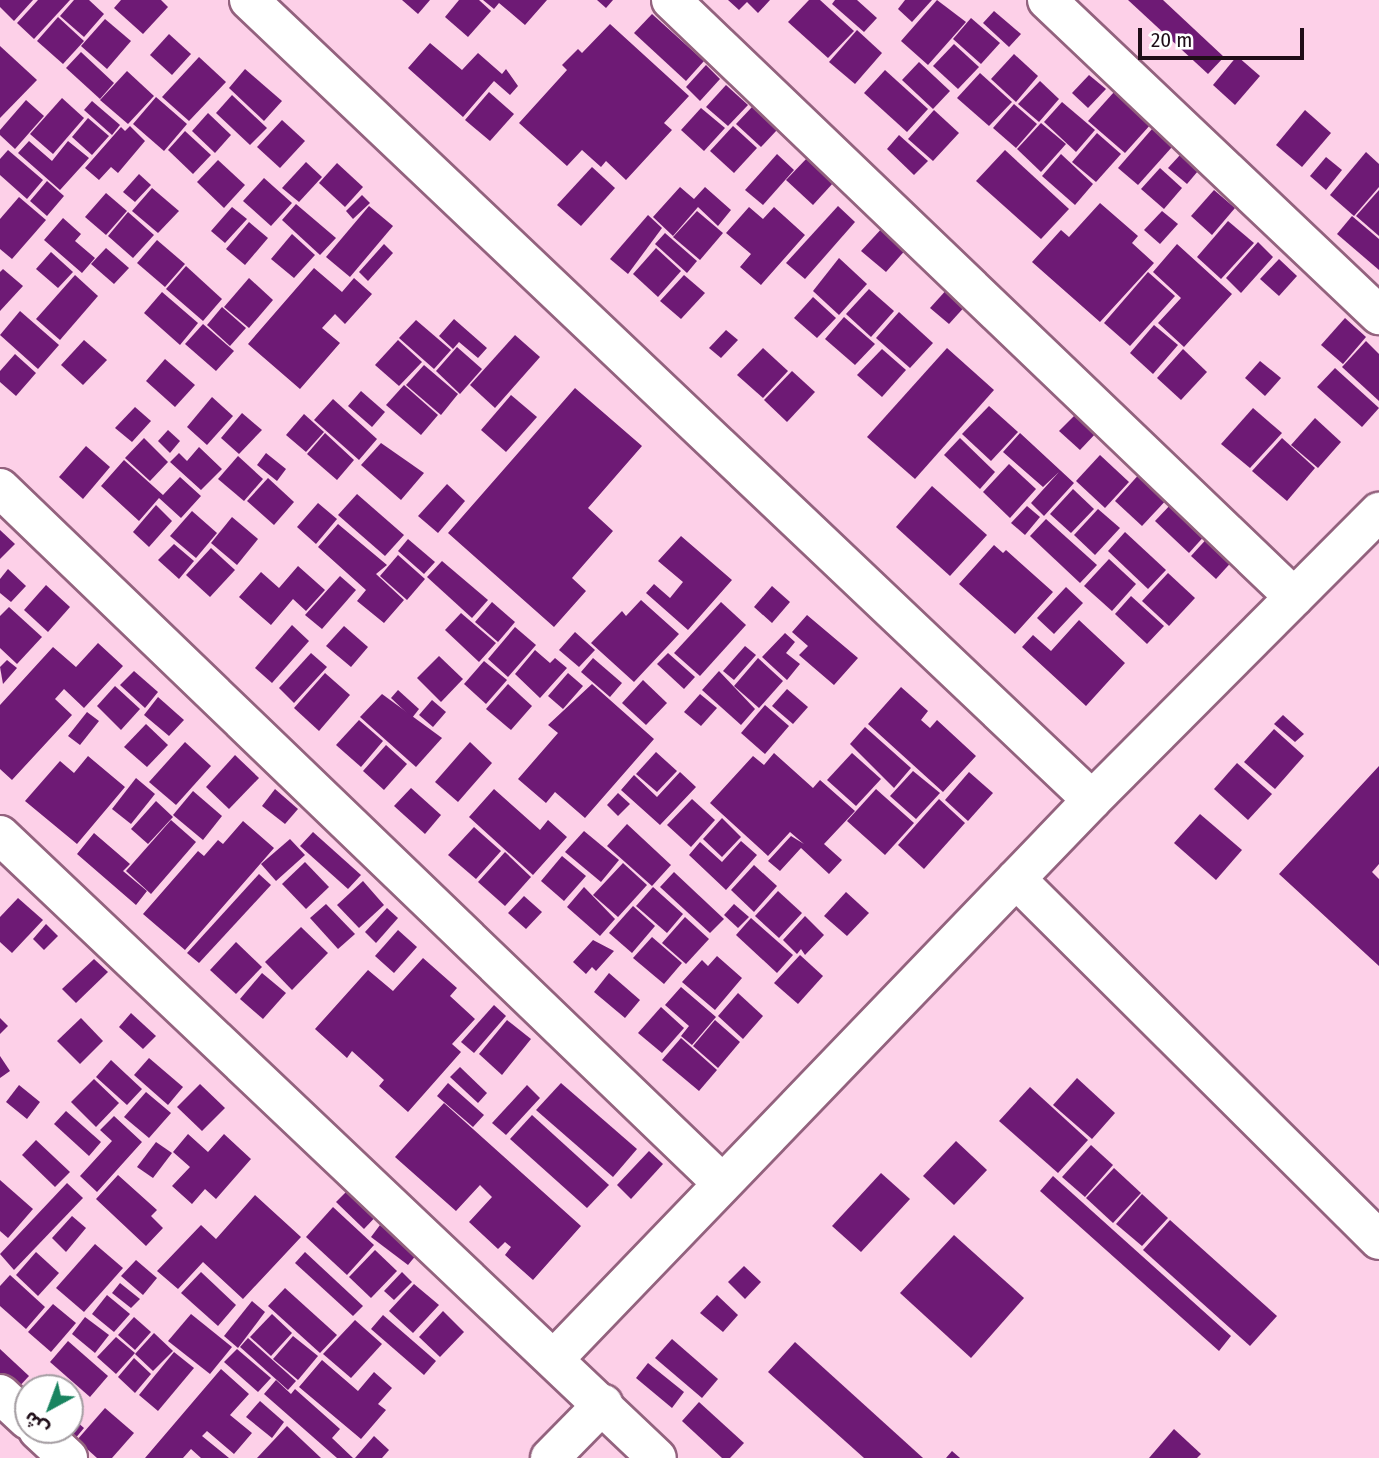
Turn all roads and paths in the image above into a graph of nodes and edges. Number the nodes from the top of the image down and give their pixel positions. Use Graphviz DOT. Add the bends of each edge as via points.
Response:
graph roads {
  1 [pos="249,0"];
  2 [pos="671,0"];
  3 [pos="1047,0"];
  4 [pos="1379,315"];
  5 [pos="0,488"];
  6 [pos="1379,512"];
  7 [pos="1294,597"];
  8 [pos="1092,800"];
  9 [pos="0,835"];
  10 [pos="1016,880"];
  11 [pos="722,1182"];
  12 [pos="1379,1240"];
  13 [pos="555,1358"];
  14 [pos="0,1394"];
  15 [pos="603,1405"];
  16 [pos="14,1407"];
  17 [pos="53,1444"];
  18 [pos="68,1458"];
  19 [pos="550,1458"];
  20 [pos="657,1458"];
  1 -- 8 [label="street"];
  2 -- 7 [label="street"];
  3 -- 4 [label="street"];
  5 -- 11 [label="street"];
  6 -- 7 [label="street"];
  7 -- 8 [label="street"];
  8 -- 10 [label="street"];
  9 -- 13 [label="street"];
  10 -- 11 [label="street"];
  10 -- 12 [label="street"];
  11 -- 13 [label="street"];
  13 -- 15 [label="street"];
  14 -- 16 [label="street"];
  15 -- 19 [label="street"];
  15 -- 20 [label="street"];
  17 -- 18 [label="street"];
}
